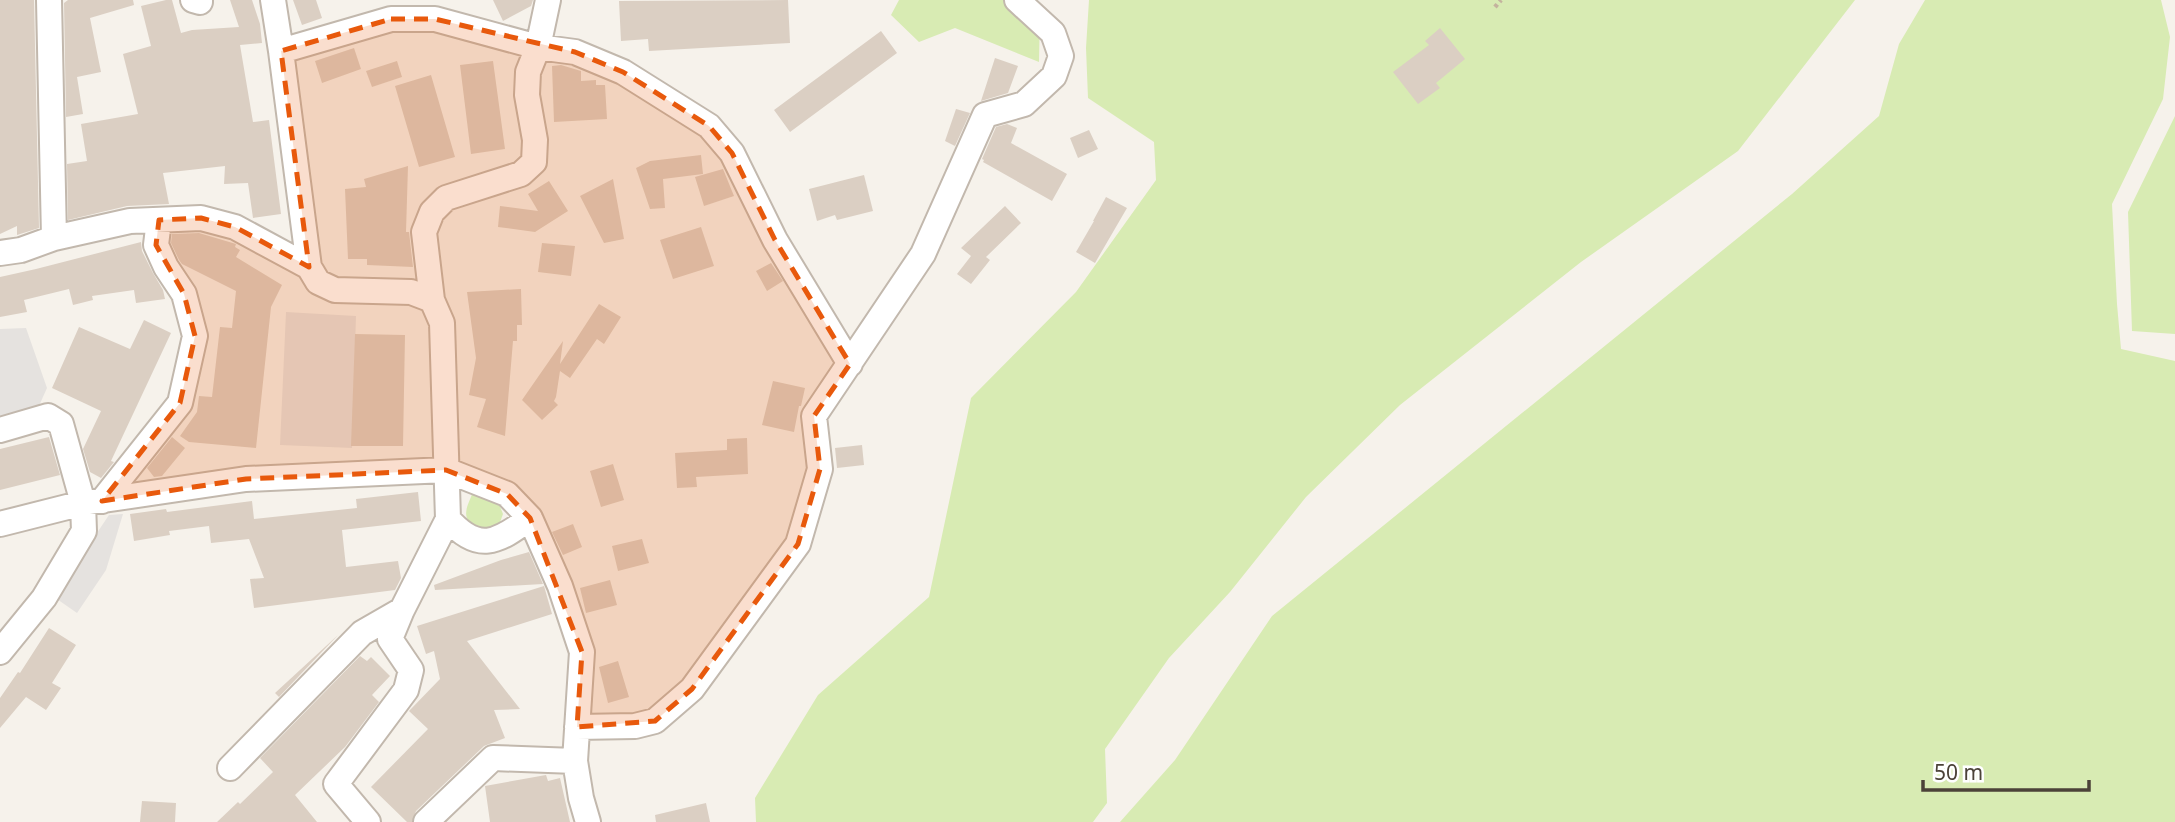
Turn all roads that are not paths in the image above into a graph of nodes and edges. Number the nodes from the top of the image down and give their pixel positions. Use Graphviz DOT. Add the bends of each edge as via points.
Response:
graph roads {
  1 [pos="49,0"];
  2 [pos="193,0"];
  3 [pos="200,0"];
  4 [pos="272,0"];
  5 [pos="548,0"];
  6 [pos="1017,0"];
  7 [pos="538,47"];
  8 [pos="281,51"];
  9 [pos="159,220"];
  10 [pos="54,238"];
  11 [pos="0,253"];
  12 [pos="309,267"];
  13 [pos="432,300"];
  14 [pos="850,364"];
  15 [pos="0,430"];
  16 [pos="446,470"];
  17 [pos="93,502"];
  18 [pos="530,518"];
  19 [pos="448,519"];
  20 [pos="0,524"];
  21 [pos="402,610"];
  22 [pos="0,652"];
  23 [pos="578,727"];
  24 [pos="575,761"];
  25 [pos="230,768"];
  26 [pos="368,822"];
  27 [pos="426,822"];
  28 [pos="589,822"];
  1 -- 10 [label="street"];
  2 -- 3 [label="street"];
  4 -- 8 [label="street"];
  5 -- 7 [label="street"];
  6 -- 14 [label="street" via="1053,33 1061,56 1054,76 1024,104 985,115 923,254"];
  7 -- 8 [label="street" via="435,19 391,19"];
  7 -- 13 [label="street" via="528,72 527,95 534,162 521,174 446,198 432,212 425,232"];
  7 -- 14 [label="street" via="575,52 623,72 709,126 732,153 775,240"];
  8 -- 12 [label="street"];
  9 -- 10 [label="street" via="130,221"];
  9 -- 12 [label="street" via="201,218 235,227"];
  9 -- 17 [label="street" via="156,246 184,294 195,335 180,403"];
  10 -- 11 [label="street"];
  12 -- 13 [label="street" via="318,282 335,290 411,292"];
  13 -- 16 [label="street" via="442,323"];
  14 -- 23 [label="street" via="814,416 820,469 798,544 692,690 655,721"];
  15 -- 17 [label="street" via="48,416 61,424"];
  16 -- 17 [label="street" via="246,479"];
  16 -- 18 [label="street" via="506,494"];
  16 -- 19 [label="street"];
  17 -- 20 [label="street"];
  17 -- 22 [label="street" via="83,531 44,598"];
  18 -- 19 [label="street" via="493,540 474,541"];
  18 -- 23 [label="street" via="561,586 583,652"];
  19 -- 21 [label="street"];
  21 -- 25 [label="street" via="362,633"];
  21 -- 26 [label="street" via="390,639 411,670 406,690 336,784"];
  23 -- 24 [label="street"];
  24 -- 27 [label="street" via="493,758"];
  24 -- 28 [label="street"];
}
